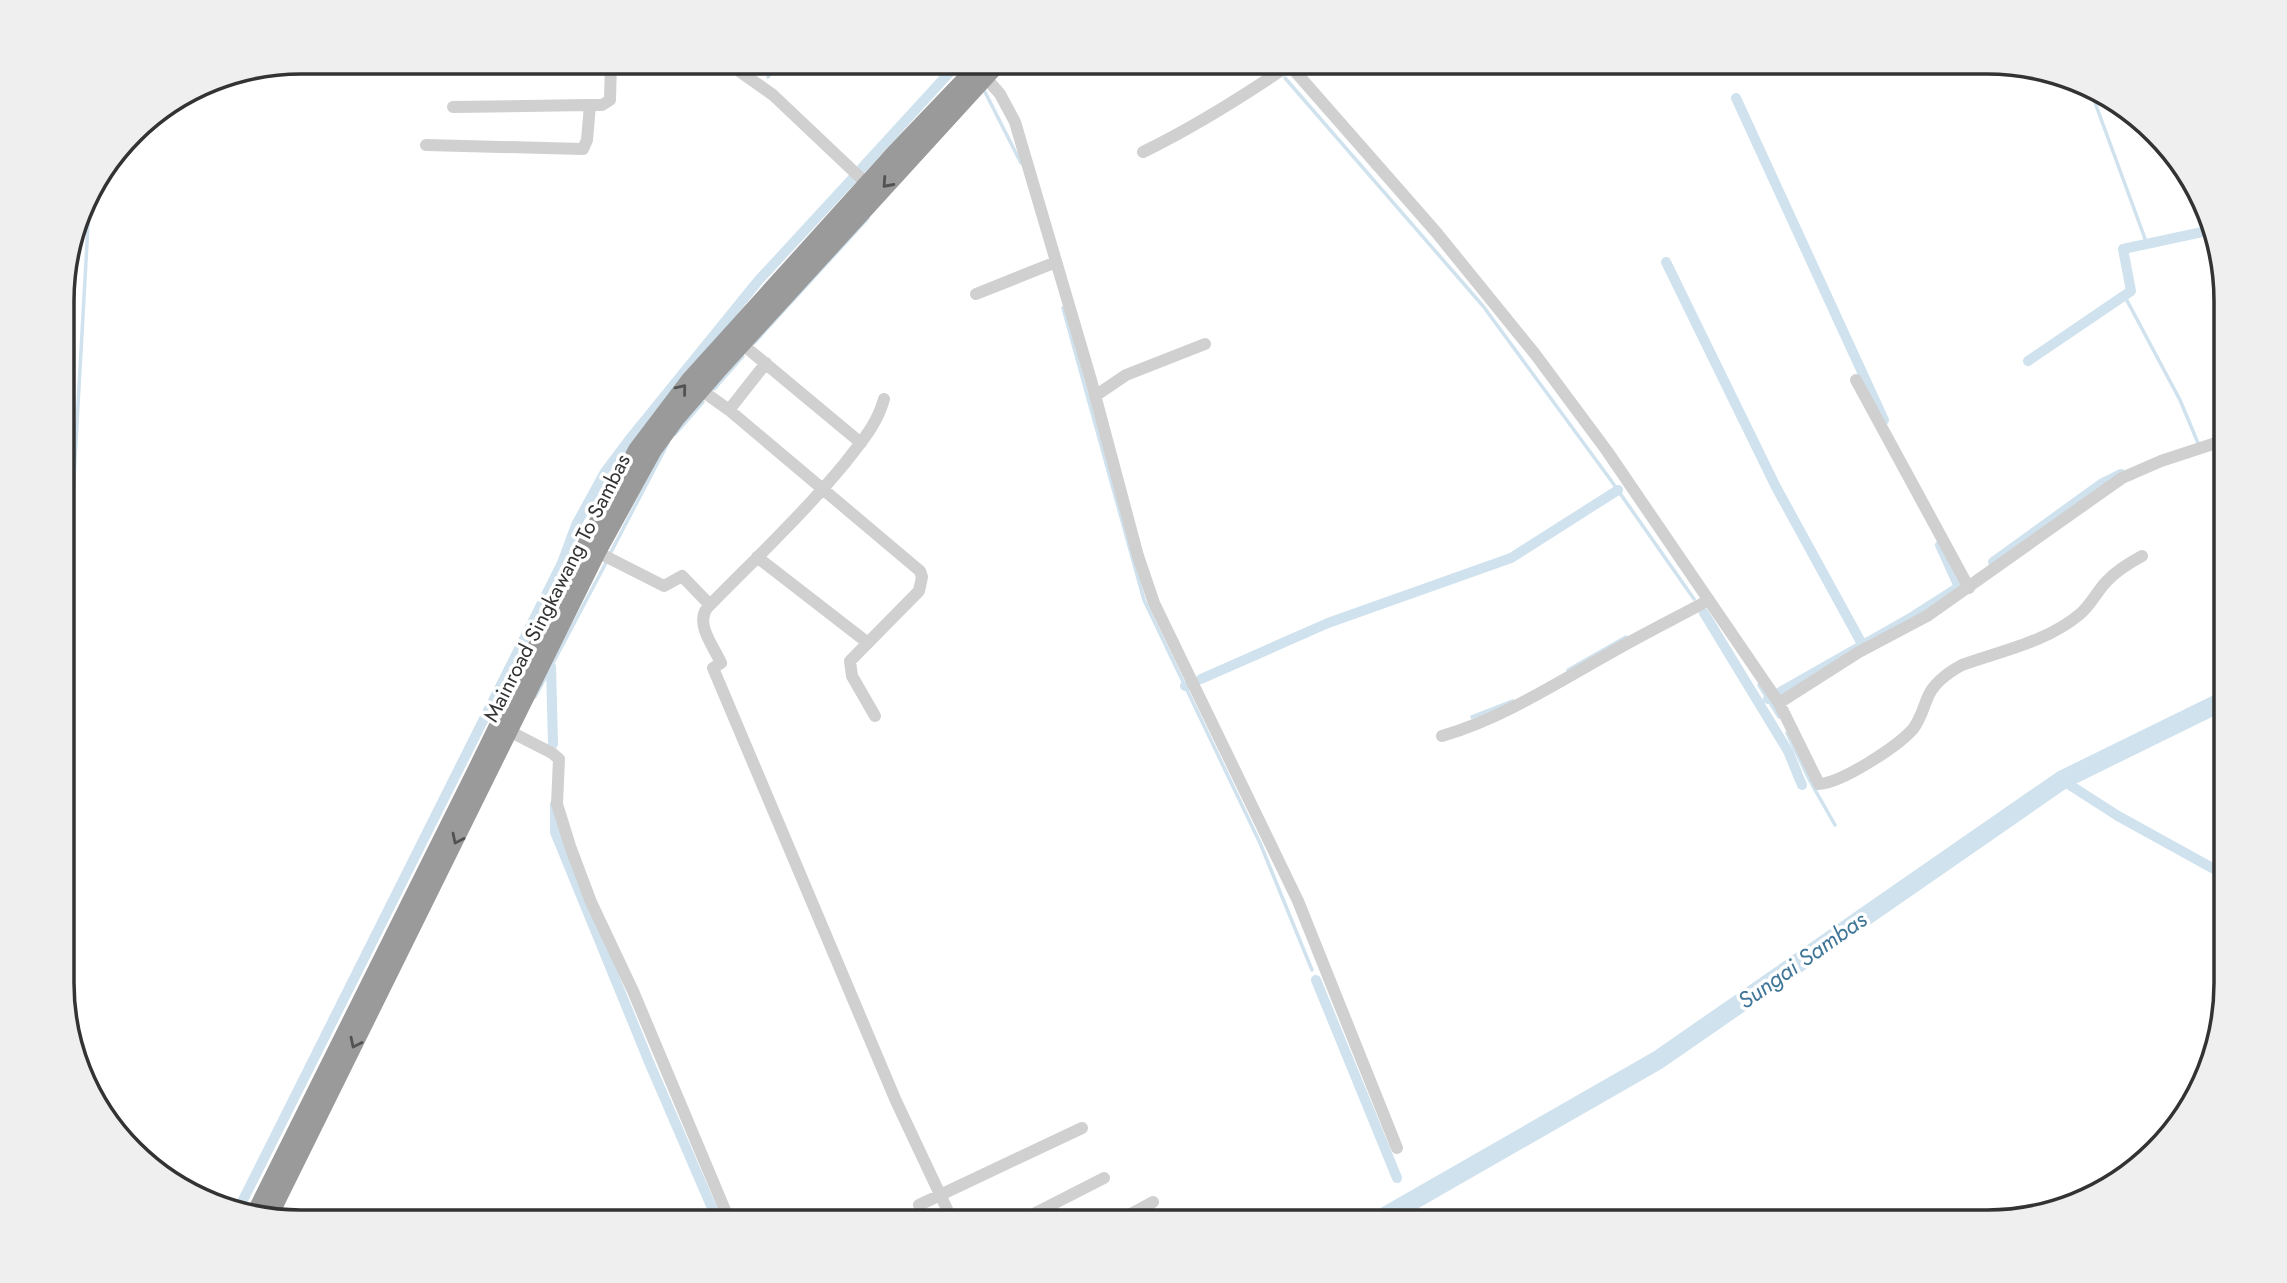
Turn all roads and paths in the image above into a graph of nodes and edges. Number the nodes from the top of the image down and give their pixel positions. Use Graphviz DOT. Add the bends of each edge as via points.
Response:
graph roads {
  1 [pos="611,74"];
  2 [pos="743,74"];
  3 [pos="980,74"];
  4 [pos="981,74"];
  5 [pos="987,74"];
  6 [pos="1272,74"];
  7 [pos="1297,74"];
  8 [pos="590,106"];
  9 [pos="453,107"];
  10 [pos="426,145"];
  11 [pos="1143,152"];
  12 [pos="867,184"];
  13 [pos="833,233"];
  14 [pos="1056,262"];
  15 [pos="976,294"];
  16 [pos="742,344"];
  17 [pos="1205,344"];
  18 [pos="766,363"];
  19 [pos="1856,380"];
  20 [pos="701,390"];
  21 [pos="1095,396"];
  22 [pos="884,399"];
  23 [pos="729,410"];
  24 [pos="861,443"];
  25 [pos="2213,444"];
  26 [pos="822,490"];
  27 [pos="598,552"];
  28 [pos="2142,556"];
  29 [pos="757,557"];
  30 [pos="1969,588"];
  31 [pos="1709,600"];
  32 [pos="710,605"];
  33 [pos="868,643"];
  34 [pos="528,681"];
  35 [pos="1779,703"];
  36 [pos="875,716"];
  37 [pos="509,731"];
  38 [pos="1442,736"];
  39 [pos="1082,1128"];
  40 [pos="1397,1148"];
  41 [pos="1104,1178"];
  42 [pos="940,1195"];
  43 [pos="1153,1202"];
  44 [pos="919,1205"];
  45 [pos="259,1206"];
  46 [pos="273,1208"];
  47 [pos="725,1210"];
  48 [pos="947,1210"];
  49 [pos="1042,1210"];
  50 [pos="1139,1210"];
  1 -- 8 [label="street" via="610,100"];
  2 -- 12 [label="street" via="772,95"];
  3 -- 12 [label="highway, Mainroad Singkawang To Sambas"];
  4 -- 13 [label="highway, Mainroad Singkawang To Sambas, one-way" via="930,135"];
  5 -- 14 [label="street" via="1015,122"];
  6 -- 11 [label="street" via="1242,97"];
  7 -- 31 [label="street" via="1436,232 1526,343"];
  8 -- 9 [label="street"];
  8 -- 10 [label="street" via="583,149"];
  12 -- 13 [label="highway, Mainroad Singkawang To Sambas"];
  13 -- 16 [label="highway, Mainroad Singkawang To Sambas"];
  34 -- 13 [label="highway, Mainroad Singkawang To Sambas, one-way" via="613,492 647,435 690,380"];
  14 -- 15 [label="street"];
  14 -- 21 [label="street"];
  16 -- 18 [label="street"];
  16 -- 20 [label="highway, Mainroad Singkawang To Sambas"];
  17 -- 21 [label="street" via="1126,375"];
  18 -- 23 [label="street"];
  18 -- 24 [label="street"];
  19 -- 30 [label="street"];
  20 -- 23 [label="street"];
  20 -- 27 [label="highway, Mainroad Singkawang To Sambas" via="653,450"];
  21 -- 40 [label="street" via="1154,603 1298,901"];
  22 -- 24 [label="street" via="875,425"];
  23 -- 26 [label="street"];
  24 -- 26 [label="street"];
  25 -- 30 [label="street" via="2122,478"];
  26 -- 29 [label="street"];
  26 -- 33 [label="street" via="911,562 922,577 919,591"];
  27 -- 32 [label="street" via="664,586 682,576"];
  27 -- 34 [label="highway, Mainroad Singkawang To Sambas"];
  28 -- 35 [label="street" via="2108,579 2080,614 2062,626 1950,671 1932,688 1905,736 1863,766 1828,783 1816,782"];
  29 -- 32 [label="street"];
  29 -- 33 [label="street"];
  30 -- 35 [label="street"];
  31 -- 35 [label="street"];
  31 -- 38 [label="street" via="1532,699"];
  32 -- 42 [label="street" via="703,624 721,663 713,668"];
  33 -- 36 [label="street" via="849,665"];
  34 -- 37 [label="highway, Mainroad Singkawang To Sambas"];
  34 -- 45 [label="highway, Mainroad Singkawang To Sambas"];
  37 -- 46 [label="highway, Mainroad Singkawang To Sambas, one-way"];
  37 -- 47 [label="street" via="559,759 557,804 570,846"];
  39 -- 42 [label="street"];
  41 -- 49 [label="street"];
  42 -- 44 [label="street"];
  42 -- 48 [label="street"];
  43 -- 50 [label="street"];
}
